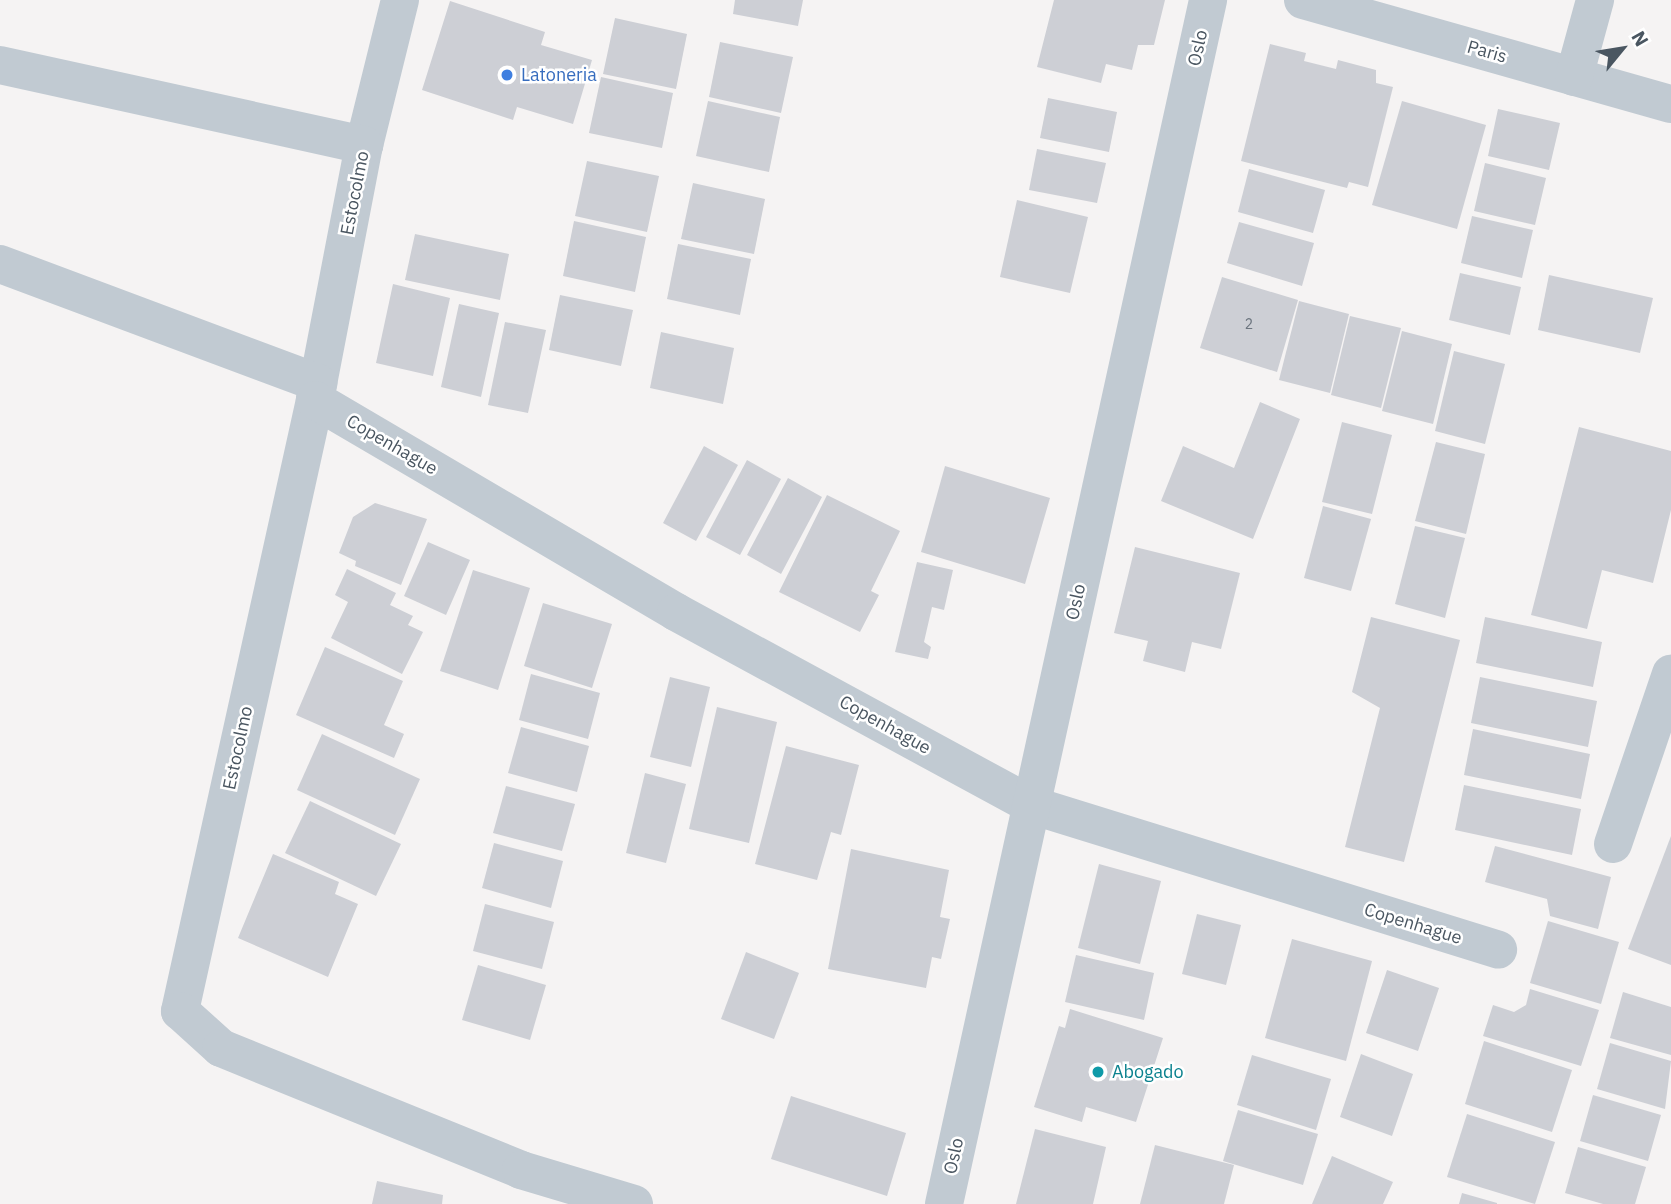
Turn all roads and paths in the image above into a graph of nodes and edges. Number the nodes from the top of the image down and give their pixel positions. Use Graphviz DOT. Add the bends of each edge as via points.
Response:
graph roads {
  1 [pos="400,0"];
  2 [pos="1208,0"];
  3 [pos="1303,0"];
  4 [pos="1595,0"];
  5 [pos="0,65"];
  6 [pos="1574,77"];
  7 [pos="1671,104"];
  8 [pos="364,145"];
  9 [pos="0,264"];
  10 [pos="317,391"];
  11 [pos="1671,674"];
  12 [pos="1031,805"];
  13 [pos="1613,844"];
  14 [pos="1498,950"];
  15 [pos="634,1204"];
  16 [pos="944,1204"];
  1 -- 8 [label="street, Estocolmo"];
  2 -- 12 [label="street, Oslo"];
  3 -- 6 [label="street, Paris"];
  4 -- 6 [label="street"];
  5 -- 8 [label="street"];
  6 -- 7 [label="street, Paris"];
  8 -- 10 [label="street, Estocolmo"];
  9 -- 10 [label="street, Copenhague"];
  10 -- 12 [label="street, Copenhague" via="676,612"];
  10 -- 15 [label="street, Estocolmo" via="180,1011 221,1048 521,1170"];
  11 -- 13 [label="street"];
  12 -- 14 [label="street, Copenhague"];
  12 -- 16 [label="street, Oslo"];
}
